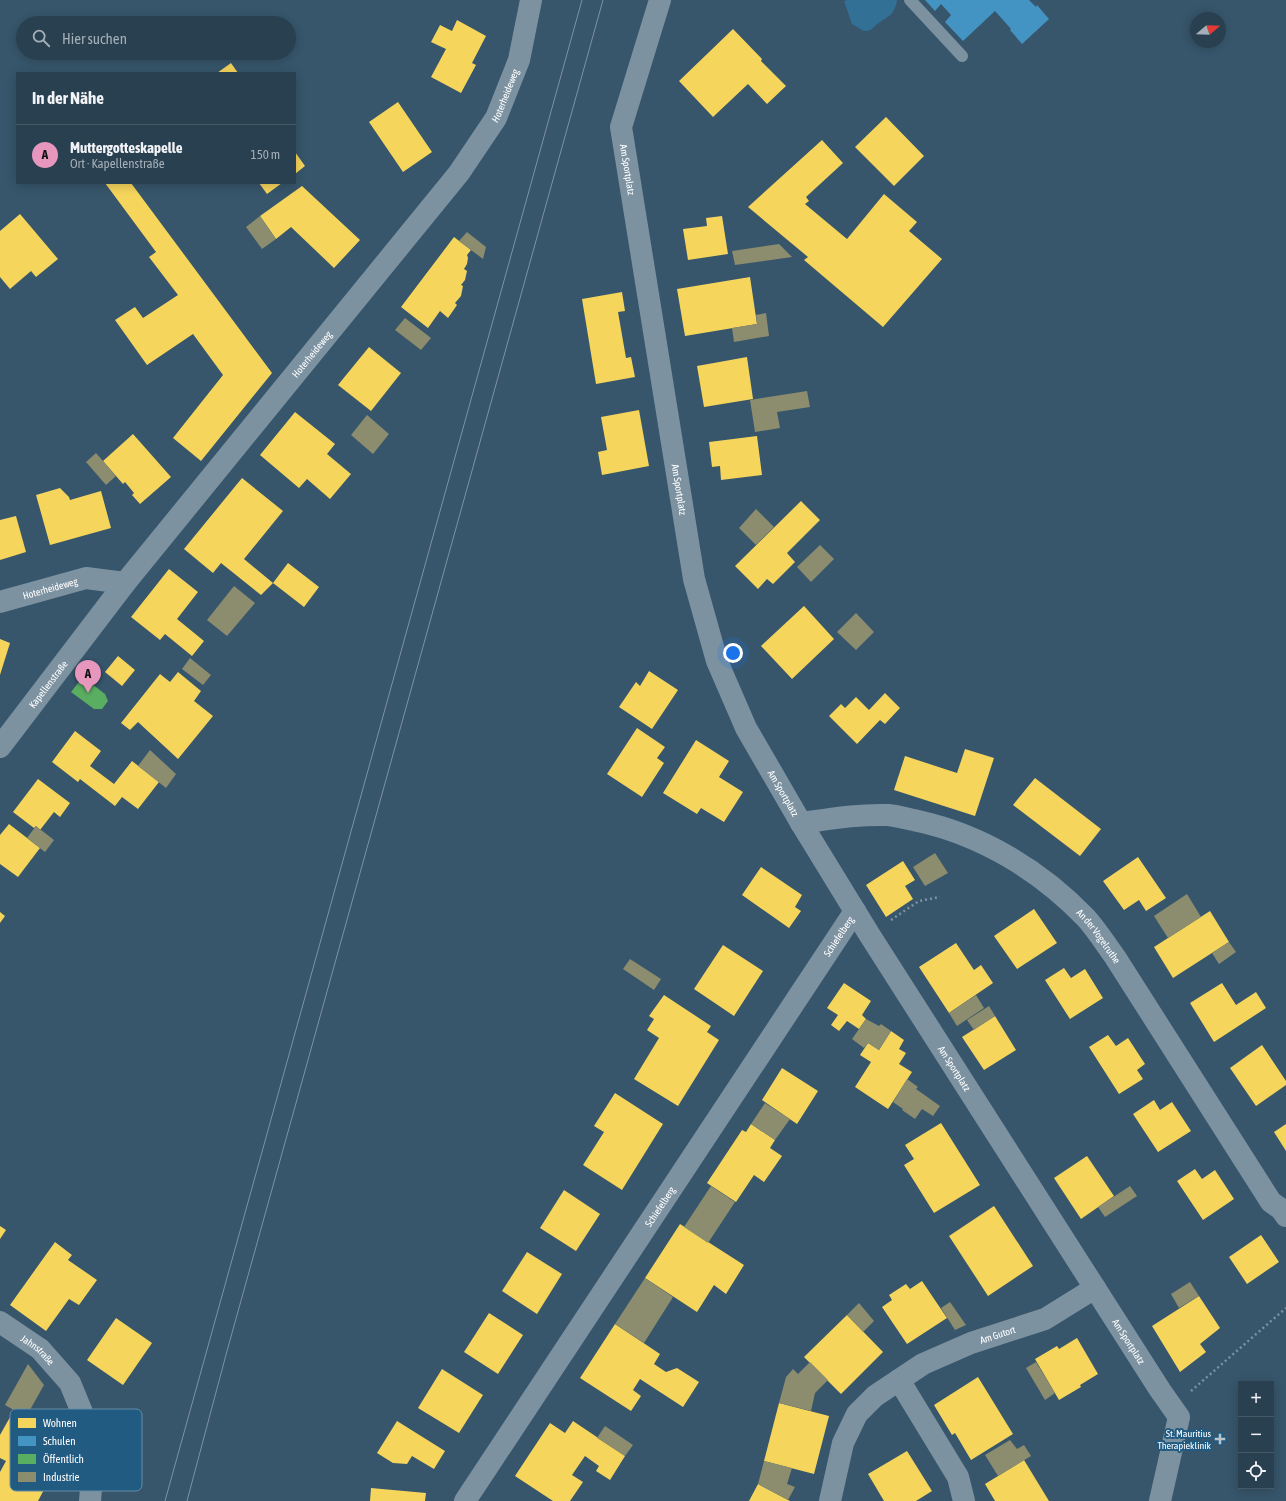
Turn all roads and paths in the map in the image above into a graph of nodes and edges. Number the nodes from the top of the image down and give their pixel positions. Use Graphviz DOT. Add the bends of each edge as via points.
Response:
graph roads {
  1 [pos="531,0"];
  2 [pos="660,0"];
  3 [pos="910,0"];
  4 [pos="962,56"];
  5 [pos="125,583"];
  6 [pos="0,602"];
  7 [pos="0,747"];
  8 [pos="801,823"];
  9 [pos="940,897"];
  10 [pos="855,911"];
  11 [pos="869,934"];
  12 [pos="1286,1216"];
  13 [pos="1095,1288"];
  14 [pos="1286,1308"];
  15 [pos="0,1322"];
  16 [pos="899,1380"];
  17 [pos="81,1409"];
  18 [pos="1179,1417"];
  19 [pos="91,1491"];
  20 [pos="90,1501"];
  21 [pos="464,1501"];
  22 [pos="830,1501"];
  23 [pos="964,1501"];
  24 [pos="1160,1501"];
  1 -- 5 [label="street, Hoterheideweg" via="519,60 496,118 459,173"];
  2 -- 8 [label="street, Am Sportplatz" via="621,127 694,579 717,661 746,728"];
  3 -- 4 [label="lane"];
  5 -- 6 [label="street, Hoterheideweg" via="86,578"];
  5 -- 7 [label="street, Kapellenstraße"];
  8 -- 10 [label="street, Am Sportplatz"];
  8 -- 12 [label="street, An der Vogelruthe" via="850,815 890,815 943,827 998,851 1031,871 1062,895 1088,920 1115,957 1271,1202"];
  9 -- 11 [label="path" via="919,901"];
  10 -- 11 [label="street, Am Sportplatz"];
  10 -- 21 [label="street, Schiefelberg"];
  11 -- 13 [label="street, Am Sportplatz"];
  13 -- 16 [label="street, Am Gutort" via="1045,1319 971,1343 924,1364"];
  13 -- 18 [label="street, Am Sportplatz"];
  14 -- 18 [label="path" via="1192,1390"];
  15 -- 17 [label="street, Jahnstraße" via="40,1349 70,1383"];
  16 -- 22 [label="street, Am Gutort" via="874,1396 857,1414 843,1443"];
  16 -- 23 [label="street" via="958,1477"];
  18 -- 24 [label="street"];
  19 -- 20 [label="street, Jahnstraße"];
}
